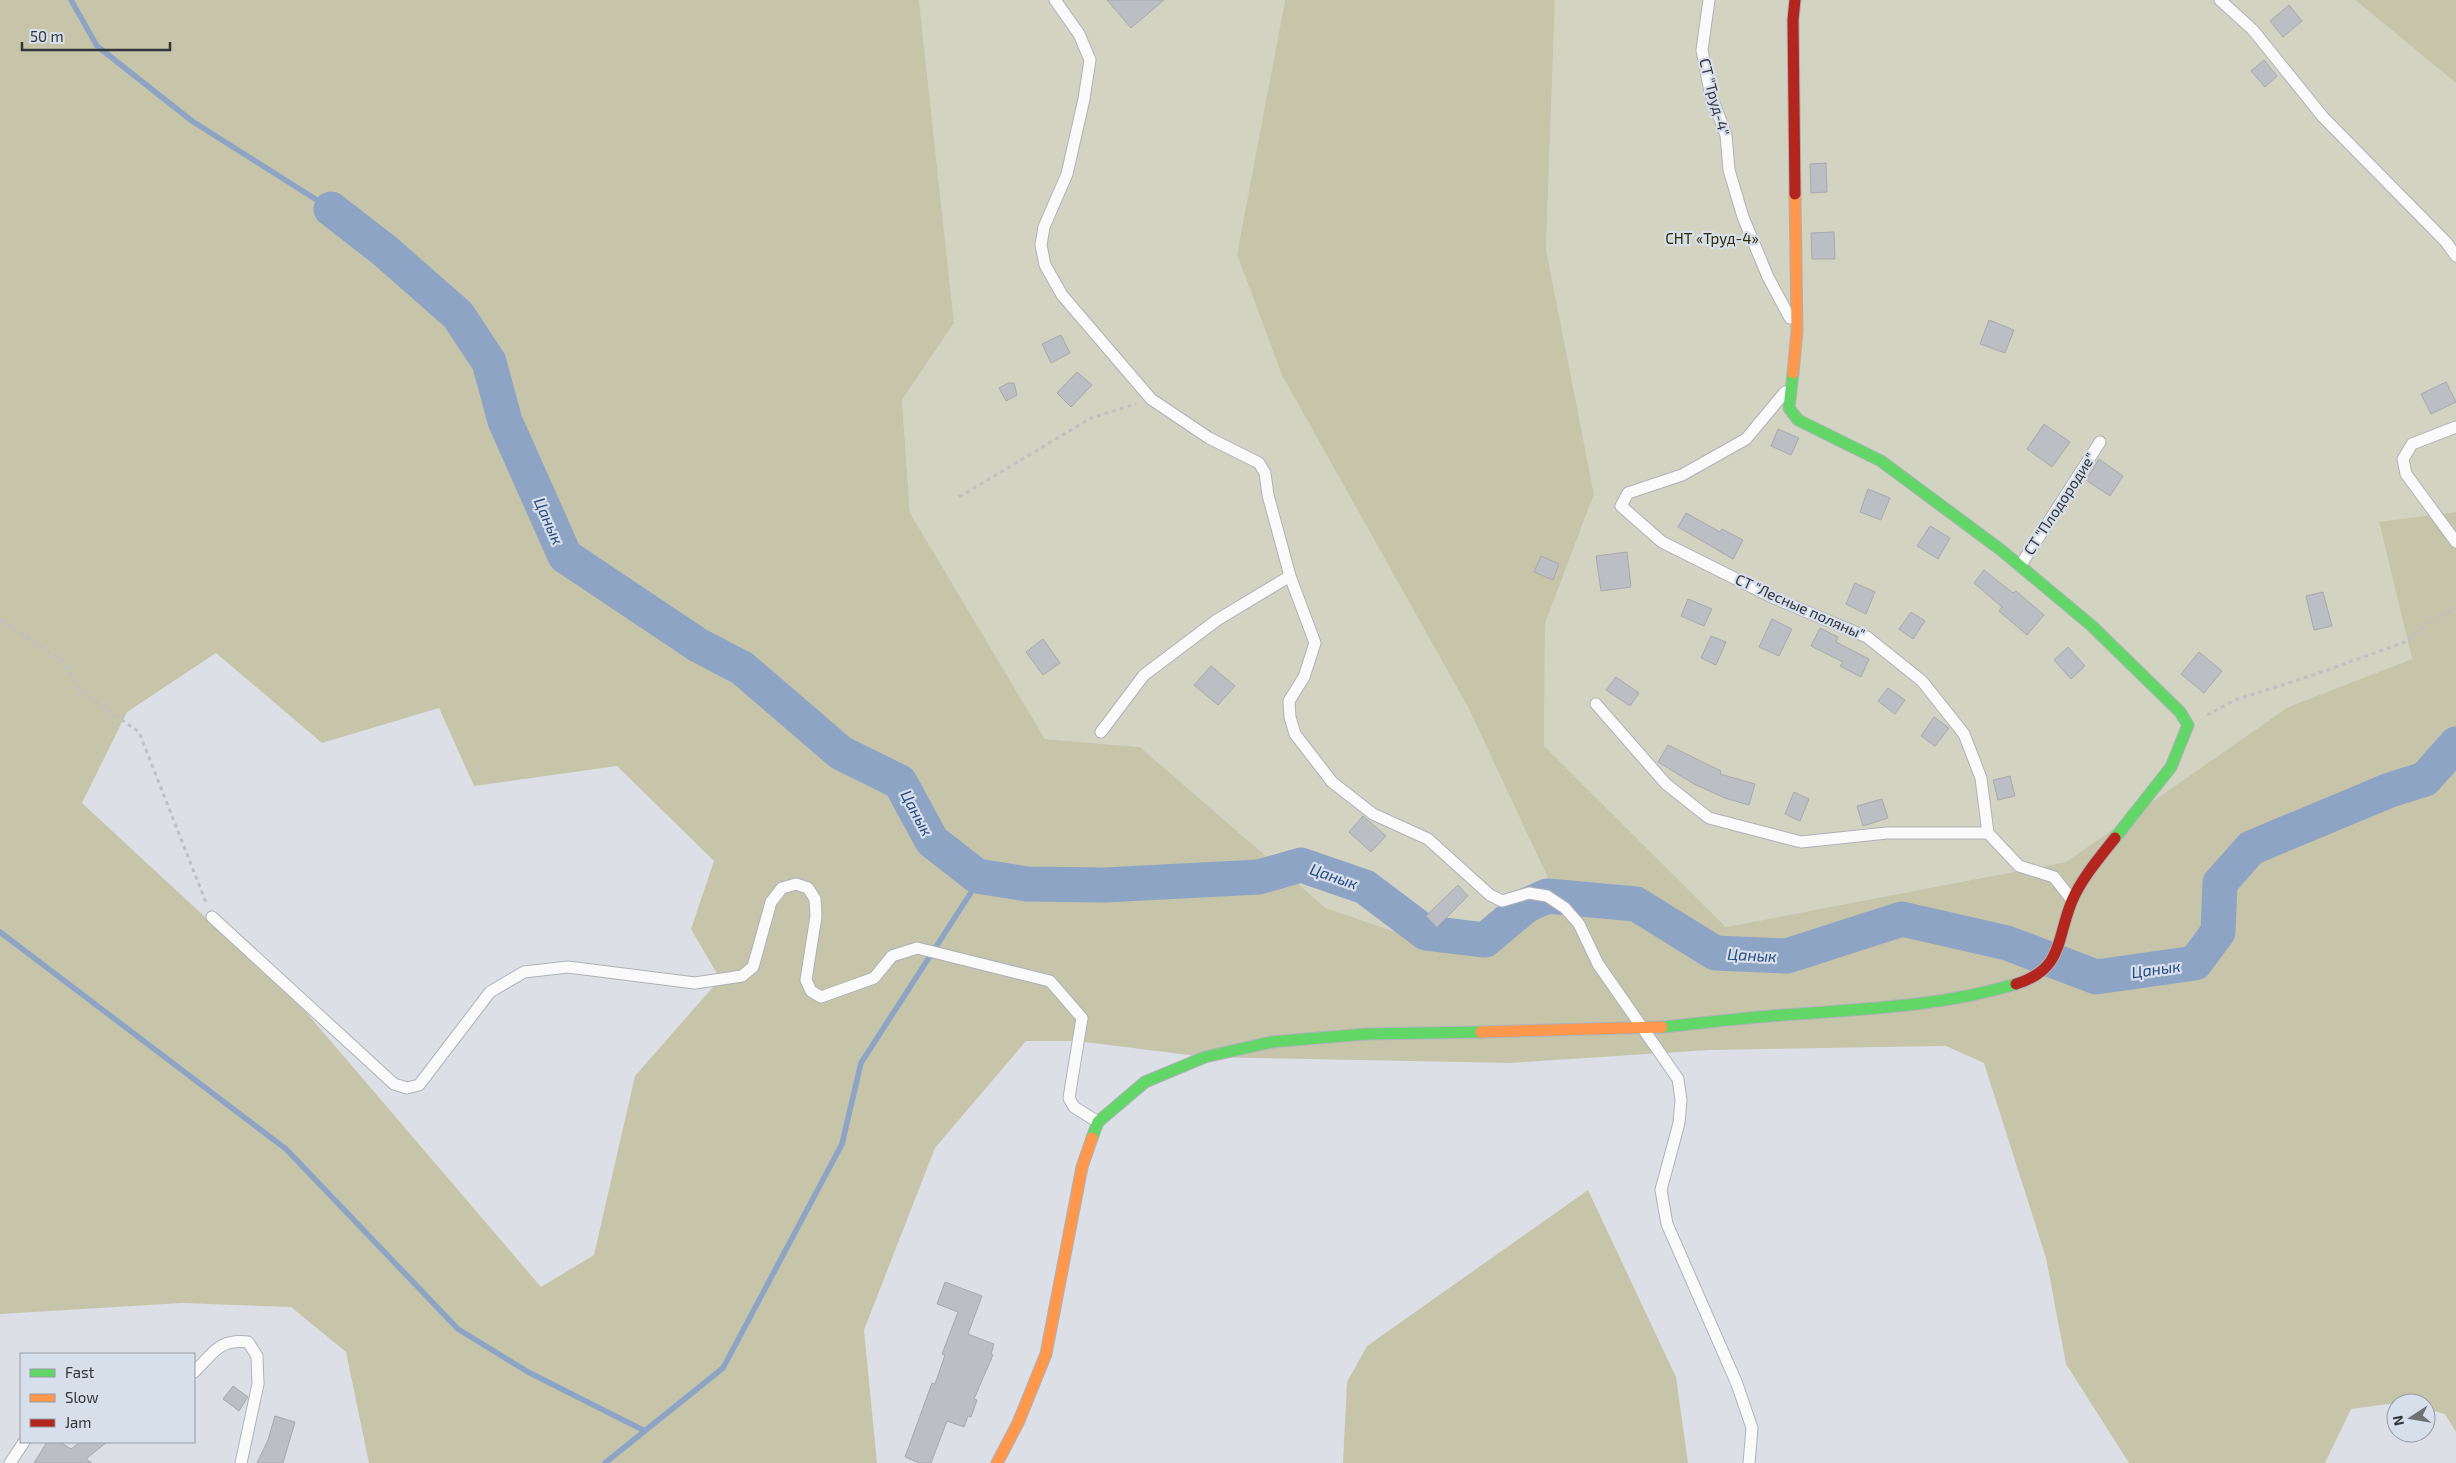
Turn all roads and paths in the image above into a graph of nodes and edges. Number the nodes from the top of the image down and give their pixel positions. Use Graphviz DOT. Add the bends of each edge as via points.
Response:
graph roads {
  1 [pos="1055,0"];
  2 [pos="1709,0"];
  3 [pos="1795,0"];
  4 [pos="2220,0"];
  5 [pos="2456,256"];
  6 [pos="1797,330"];
  7 [pos="1792,383"];
  8 [pos="1151,399"];
  9 [pos="2456,427"];
  10 [pos="2100,442"];
  11 [pos="959,497"];
  12 [pos="2456,542"];
  13 [pos="2020,566"];
  14 [pos="1290,576"];
  15 [pos="2456,608"];
  16 [pos="0,620"];
  17 [pos="1596,704"];
  18 [pos="2188,725"];
  19 [pos="1101,732"];
  20 [pos="1988,833"];
  21 [pos="2072,901"];
  22 [pos="212,917"];
  23 [pos="1643,1029"];
  24 [pos="1098,1122"];
  25 [pos="195,1371"];
  26 [pos="23,1443"];
  27 [pos="10,1463"];
  28 [pos="241,1463"];
  29 [pos="997,1463"];
  30 [pos="1749,1463"];
  1 -- 8 [label="lane" via="1079,34 1090,60 1067,174 1044,227 1041,245 1045,265 1062,295"];
  2 -- 6 [label="lane, СТ \"Труд-4\"" via="1702,50 1710,92 1726,135 1728,170 1768,277"];
  3 -- 6 [label="street"];
  4 -- 5 [label="lane" via="2253,30 2323,117"];
  6 -- 7 [label="street"];
  7 -- 13 [label="street" via="1789,408 1798,420 1881,461"];
  7 -- 20 [label="lane, СТ \"Лесные поляны\"" via="1746,439 1682,475 1628,493 1620,506 1662,542 1774,598 1867,637 1922,681 1964,734 1981,778"];
  8 -- 11 [label="path" via="1092,418"];
  8 -- 14 [label="lane" via="1209,438 1259,463 1265,473"];
  9 -- 12 [label="lane" via="2412,444 2403,459 2406,474"];
  10 -- 13 [label="lane, СТ \"Плодородие\""];
  13 -- 18 [label="street" via="2092,626 2180,712"];
  14 -- 19 [label="lane" via="1217,620 1144,675"];
  14 -- 23 [label="lane" via="1315,643 1304,676 1289,701 1290,717 1295,734 1332,782 1373,814 1428,839 1490,895 1502,901 1529,893 1547,896 1565,908 1579,924 1598,964"];
  15 -- 18 [label="path" via="2433,620 2406,642 2235,700"];
  16 -- 22 [label="path" via="64,662 79,690 139,732"];
  17 -- 20 [label="lane" via="1666,784 1710,818 1802,842 1886,833"];
  18 -- 21 [label="street" via="2171,767 2096,862"];
  20 -- 21 [label="lane" via="2019,866 2054,877"];
  21 -- 23 [label="street" via="2059,949 2042,972 2023,982 1977,996 1916,1006 1780,1014"];
  22 -- 24 [label="lane" via="394,1084 407,1088 419,1085 490,992 524,972 568,967 695,983 742,976 753,967 770,902 782,888 796,884 808,888 815,899 816,916 806,980 811,991 821,997 874,978 892,956 917,948 1050,981 1082,1018 1069,1098 1074,1107"];
  23 -- 24 [label="street" via="1366,1034 1271,1042 1205,1057 1145,1082"];
  23 -- 30 [label="lane" via="1678,1079 1681,1100 1679,1123 1661,1190 1666,1224 1737,1384 1752,1428"];
  24 -- 29 [label="street" via="1082,1167 1046,1354"];
  25 -- 28 [label="lane" via="220,1346 232,1340 248,1342 257,1356 258,1384"];
  26 -- 27 [label="lane"];
}
